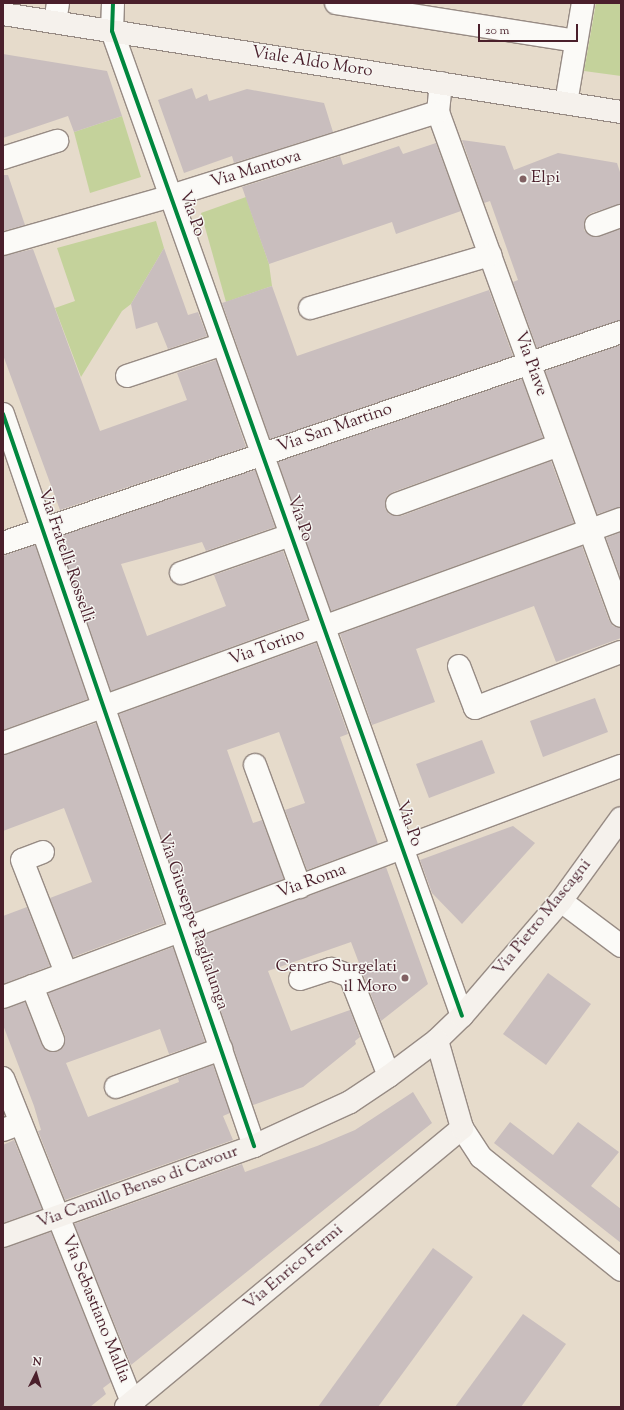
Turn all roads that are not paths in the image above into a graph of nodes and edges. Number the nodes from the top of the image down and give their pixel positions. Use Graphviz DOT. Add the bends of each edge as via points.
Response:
graph roads {
  1 [pos="113,3"];
  2 [pos="336,3"];
  3 [pos="583,3"];
  4 [pos="56,12"];
  5 [pos="3,14"];
  6 [pos="112,31"];
  7 [pos="576,41"];
  8 [pos="442,83"];
  9 [pos="566,103"];
  10 [pos="438,112"];
  11 [pos="621,112"];
  12 [pos="57,141"];
  13 [pos="3,158"];
  14 [pos="171,196"];
  15 [pos="621,216"];
  16 [pos="596,225"];
  17 [pos="3,244"];
  18 [pos="490,255"];
  19 [pos="310,308"];
  20 [pos="621,332"];
  21 [pos="223,344"];
  22 [pos="529,362"];
  23 [pos="127,376"];
  24 [pos="3,414"];
  25 [pos="559,445"];
  26 [pos="262,454"];
  27 [pos="398,504"];
  28 [pos="621,519"];
  29 [pos="590,529"];
  30 [pos="41,530"];
  31 [pos="291,535"];
  32 [pos="3,543"];
  33 [pos="181,573"];
  34 [pos="621,616"];
  35 [pos="324,628"];
  36 [pos="621,652"];
  37 [pos="459,666"];
  38 [pos="104,706"];
  39 [pos="3,743"];
  40 [pos="255,765"];
  41 [pos="621,766"];
  42 [pos="621,818"];
  43 [pos="403,849"];
  44 [pos="43,852"];
  45 [pos="300,886"];
  46 [pos="561,901"];
  47 [pos="181,931"];
  48 [pos="621,946"];
  49 [pos="66,973"];
  50 [pos="300,979"];
  51 [pos="32,986"];
  52 [pos="3,997"];
  53 [pos="462,1016"];
  54 [pos="53,1040"];
  55 [pos="437,1040"];
  56 [pos="221,1049"];
  57 [pos="389,1076"];
  58 [pos="3,1078"];
  59 [pos="116,1087"];
  60 [pos="12,1126"];
  61 [pos="462,1128"];
  62 [pos="254,1146"];
  63 [pos="57,1216"];
  64 [pos="3,1236"];
  65 [pos="621,1270"];
  66 [pos="131,1405"];
  1 -- 6 [label="street"];
  2 -- 7 [label="street"];
  3 -- 7 [label="street"];
  4 -- 5 [label="street, Viale Aldo Moro"];
  4 -- 6 [label="street, Viale Aldo Moro"];
  6 -- 8 [label="street, Viale Aldo Moro"];
  6 -- 14 [label="street, Via Po"];
  7 -- 9 [label="street"];
  8 -- 9 [label="street, Viale Aldo Moro"];
  8 -- 10 [label="street"];
  9 -- 11 [label="street, Viale Aldo Moro"];
  10 -- 14 [label="street, Via Mantova"];
  10 -- 18 [label="street, Via Piave"];
  12 -- 13 [label="street"];
  14 -- 17 [label="street, Via Mantova"];
  14 -- 21 [label="street, Via Po"];
  15 -- 16 [label="street"];
  18 -- 19 [label="street"];
  18 -- 22 [label="street, Via Piave"];
  20 -- 22 [label="street, Via San Martino"];
  21 -- 23 [label="street"];
  21 -- 26 [label="street, Via Po"];
  22 -- 25 [label="street, Via Piave"];
  22 -- 26 [label="street, Via San Martino"];
  24 -- 30 [label="street, Via Fratelli Rosselli"];
  25 -- 27 [label="street"];
  25 -- 29 [label="street, Via Piave"];
  26 -- 30 [label="street, Via San Martino"];
  26 -- 31 [label="street, Via Po"];
  28 -- 29 [label="street, Via Torino"];
  29 -- 34 [label="street, Via Piave"];
  29 -- 35 [label="street, Via Torino"];
  30 -- 32 [label="street, Via San Martino"];
  30 -- 38 [label="street, Via Fratelli Rosselli"];
  31 -- 33 [label="street"];
  31 -- 35 [label="street, Via Po"];
  35 -- 38 [label="street, Via Torino"];
  35 -- 43 [label="street, Via Po"];
  36 -- 37 [label="street" via="475,708"];
  38 -- 39 [label="street, Via Torino"];
  38 -- 47 [label="street, Via Giuseppe Paglialunga"];
  40 -- 45 [label="street"];
  41 -- 43 [label="street, Via Roma"];
  42 -- 46 [label="street, Via Pietro Mascagni"];
  43 -- 45 [label="street, Via Roma"];
  43 -- 53 [label="street, Via Po"];
  44 -- 49 [label="street" via="22,860"];
  45 -- 47 [label="street, Via Roma"];
  46 -- 48 [label="street"];
  46 -- 53 [label="street, Via Pietro Mascagni"];
  47 -- 49 [label="street, Via Roma"];
  47 -- 56 [label="street, Via Giuseppe Paglialunga"];
  49 -- 51 [label="street, Via Roma"];
  50 -- 57 [label="street" via="331,969 350,976"];
  51 -- 52 [label="street, Via Roma"];
  51 -- 54 [label="street"];
  53 -- 55 [label="street, Via Pietro Mascagni"];
  55 -- 57 [label="street, Via Camillo Benso di Cavour"];
  55 -- 61 [label="street"];
  56 -- 59 [label="street"];
  56 -- 62 [label="street, Via Giuseppe Paglialunga"];
  57 -- 62 [label="street, Via Camillo Benso di Cavour" via="350,1102"];
  58 -- 60 [label="street, Via Sebastiano Mallia"];
  60 -- 63 [label="street, Via Sebastiano Mallia"];
  61 -- 65 [label="street" via="481,1157"];
  61 -- 66 [label="street, Via Enrico Fermi"];
  62 -- 63 [label="street, Via Camillo Benso di Cavour"];
  63 -- 64 [label="street, Via Camillo Benso di Cavour"];
  63 -- 66 [label="street, Via Sebastiano Mallia"];
}
